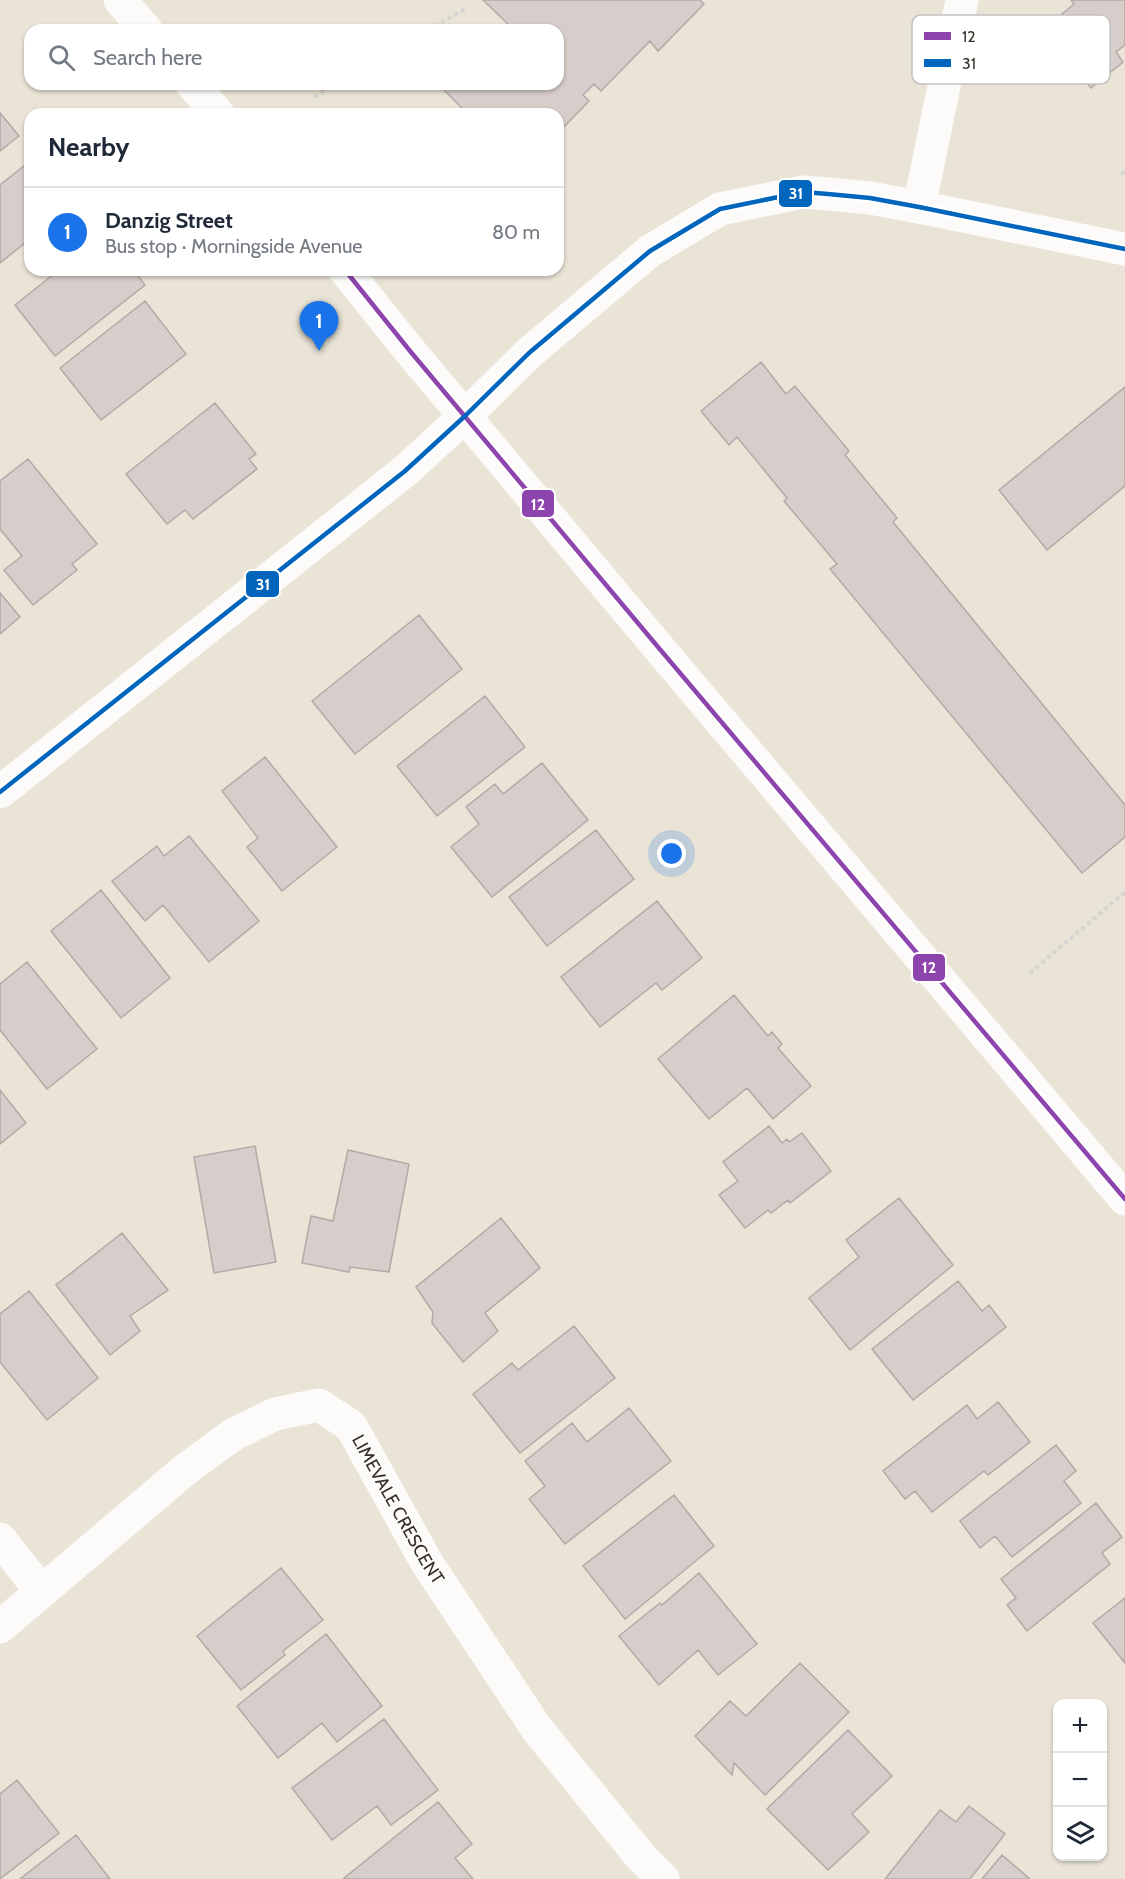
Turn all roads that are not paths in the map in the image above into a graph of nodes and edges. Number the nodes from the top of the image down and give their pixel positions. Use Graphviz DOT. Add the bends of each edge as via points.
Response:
graph roads {
  1 [pos="120,0"];
  2 [pos="962,0"];
  3 [pos="959,15"];
  4 [pos="141,24"];
  5 [pos="945,84"];
  6 [pos="197,90"];
  7 [pos="213,108"];
  8 [pos="919,207"];
  9 [pos="1125,249"];
  10 [pos="350,276"];
  11 [pos="465,416"];
  12 [pos="0,792"];
  13 [pos="1125,1199"];
  14 [pos="0,1539"];
  15 [pos="41,1591"];
  16 [pos="0,1627"];
  17 [pos="663,1879"];
  1 -- 4 [label="street"];
  2 -- 3 [label="street"];
  5 -- 8 [label="street"];
  6 -- 7 [label="street"];
  8 -- 9 [label="street"];
  8 -- 11 [label="street" via="803,192 720,209 650,251 529,353"];
  10 -- 11 [label="street"];
  11 -- 12 [label="street" via="405,471"];
  11 -- 13 [label="street"];
  14 -- 15 [label="street"];
  15 -- 16 [label="street, LIMEVALE CRESCENT"];
  15 -- 17 [label="street, LIMEVALE CRESCENT" via="186,1469 234,1434 275,1414 319,1405 351,1426 427,1563 537,1729"];
}
